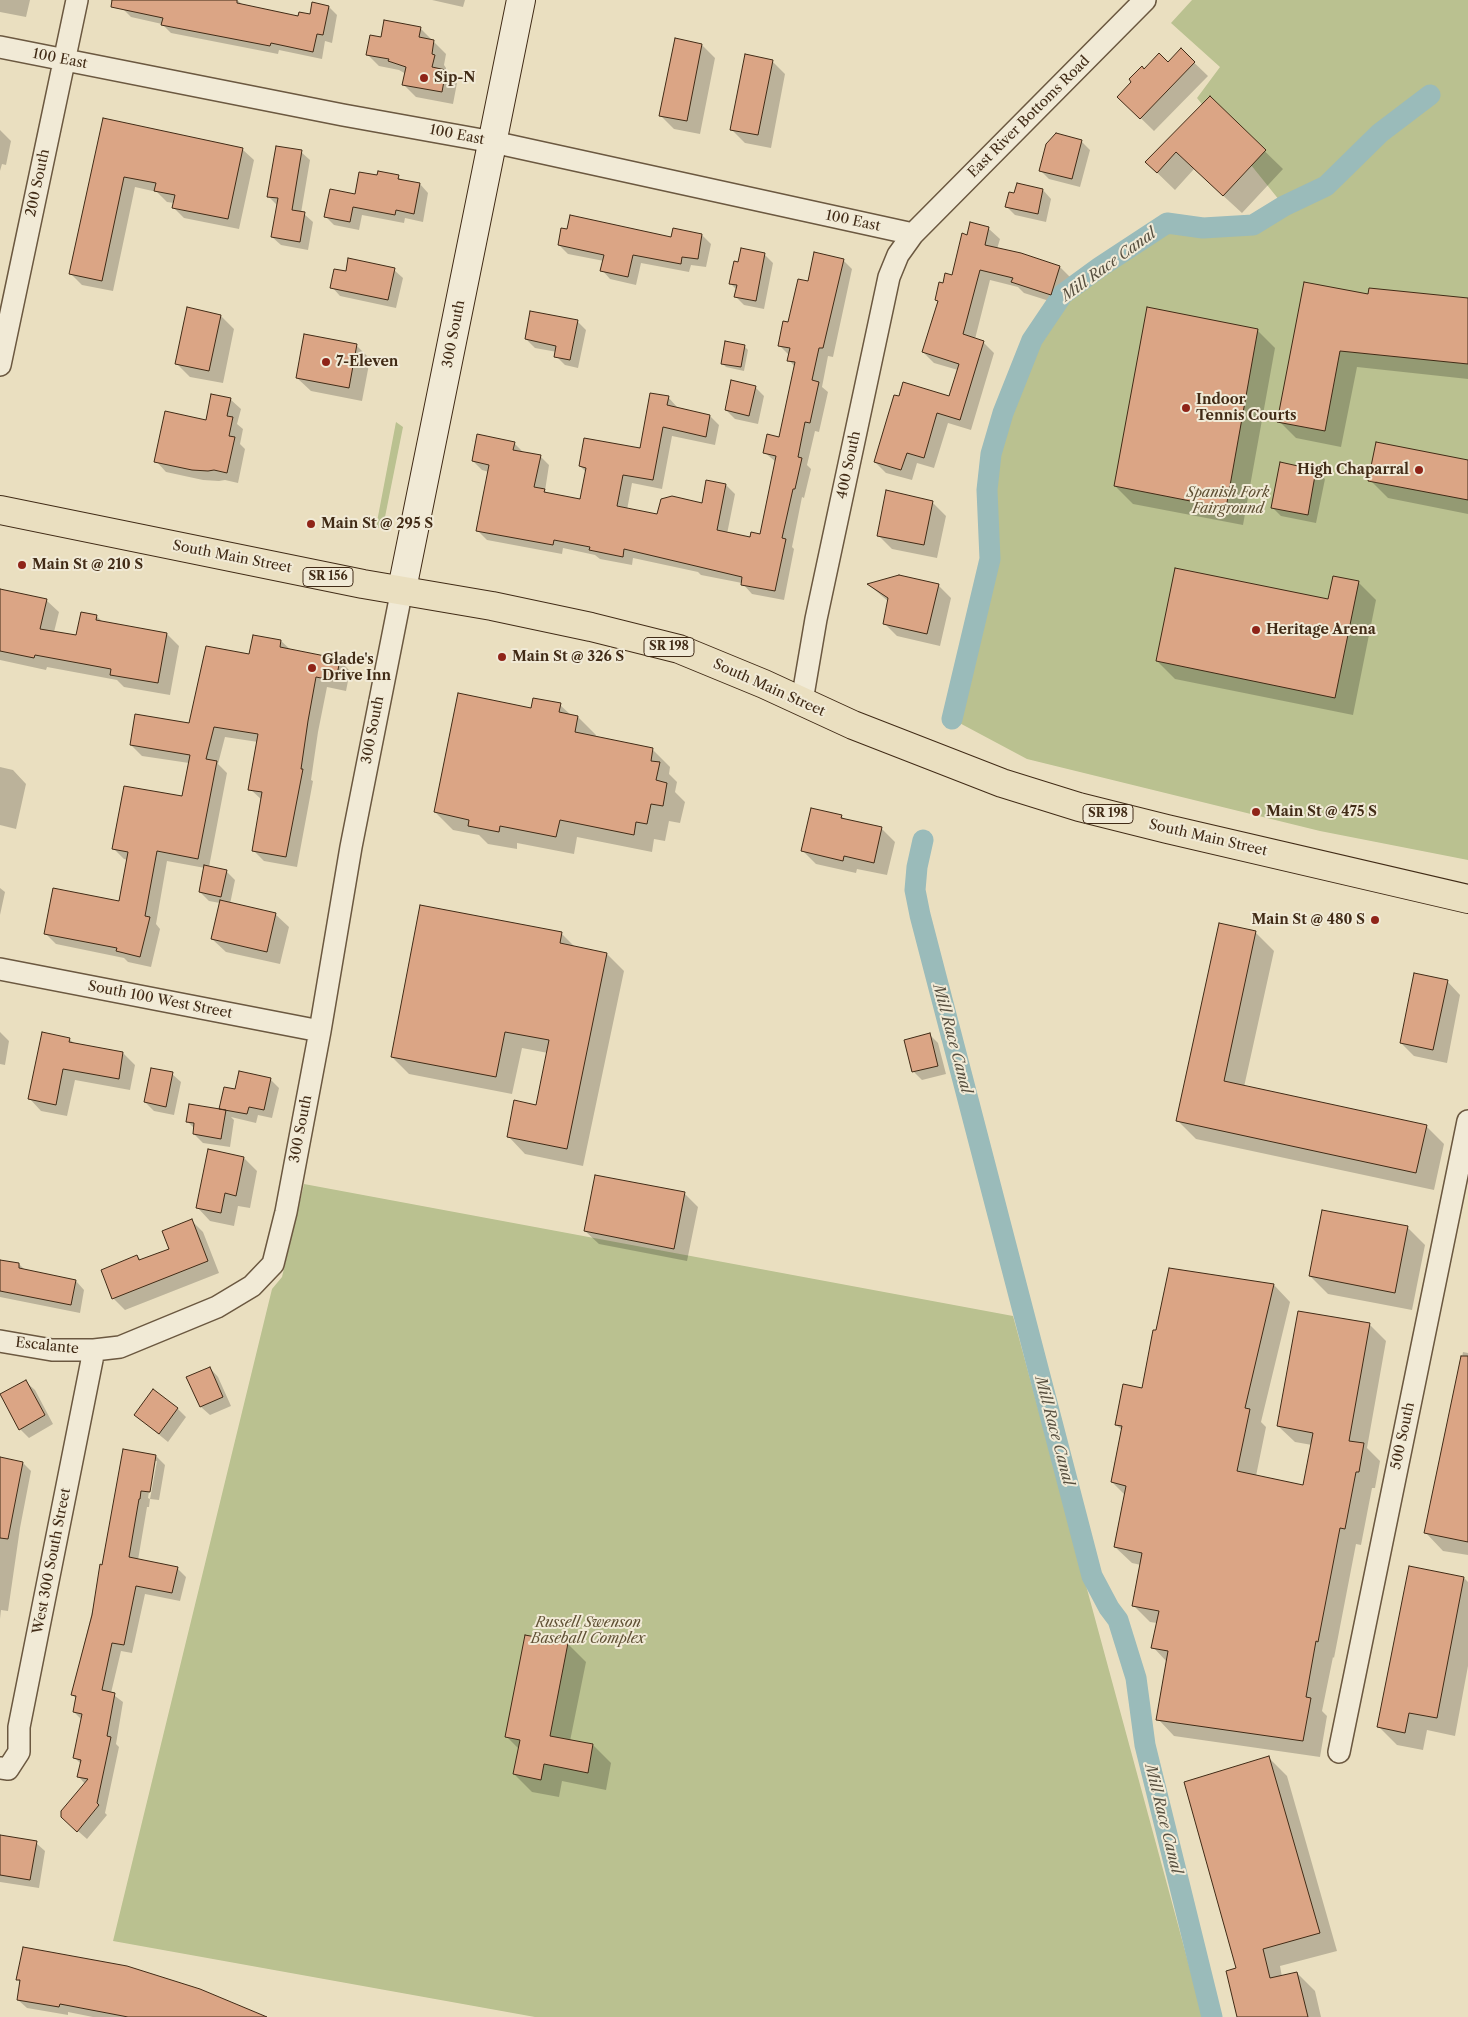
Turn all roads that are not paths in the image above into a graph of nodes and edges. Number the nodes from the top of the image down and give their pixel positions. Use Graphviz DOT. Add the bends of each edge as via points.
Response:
graph roads {
  1 [pos="77,0"];
  2 [pos="521,0"];
  3 [pos="1145,0"];
  4 [pos="0,47"];
  5 [pos="65,60"];
  6 [pos="493,142"];
  7 [pos="913,234"];
  8 [pos="0,365"];
  9 [pos="0,510"];
  10 [pos="402,589"];
  11 [pos="802,701"];
  12 [pos="1468,898"];
  13 [pos="0,969"];
  14 [pos="320,1032"];
  15 [pos="1468,1121"];
  16 [pos="0,1341"];
  17 [pos="94,1350"];
  18 [pos="1339,1752"];
  19 [pos="4,1769"];
  1 -- 5 [label="street, 200 South"];
  2 -- 6 [label="main road, 300 South"];
  3 -- 7 [label="street, East River Bottoms Road"];
  4 -- 5 [label="street, 100 East"];
  5 -- 6 [label="street, 100 East"];
  5 -- 8 [label="street, 200 South"];
  6 -- 7 [label="street, 100 East"];
  6 -- 10 [label="main road, 300 South"];
  7 -- 11 [label="street, 400 South" via="898,255 889,277"];
  9 -- 10 [label="main road, South Main Street / SR 156"];
  10 -- 11 [label="main road, South Main Street / SR 198" via="577,624 679,649"];
  10 -- 14 [label="street, 300 South" via="351,847"];
  11 -- 12 [label="main road, South Main Street / SR 198" via="940,760 1079,807"];
  13 -- 14 [label="street, South 100 West Street"];
  14 -- 17 [label="street, 300 South" via="274,1264 252,1286 217,1307 136,1342"];
  15 -- 18 [label="street, 500 South"];
  16 -- 17 [label="street, Escalante" via="52,1350"];
  17 -- 19 [label="street, West 300 South Street" via="19,1727 19,1752"];
}
